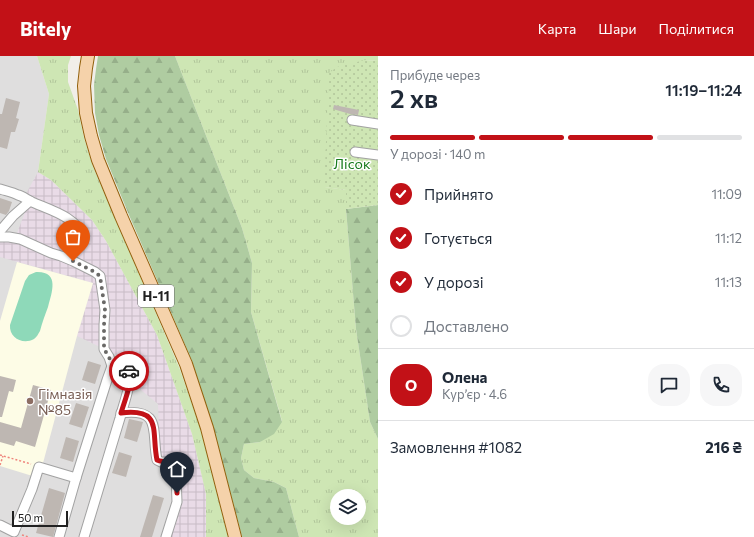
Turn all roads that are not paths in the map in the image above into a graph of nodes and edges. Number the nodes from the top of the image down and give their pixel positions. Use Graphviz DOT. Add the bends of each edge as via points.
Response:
graph roads {
  1 [pos="88,56"];
  2 [pos="352,120"];
  3 [pos="378,124"];
  4 [pos="355,152"];
  5 [pos="378,155"];
  6 [pos="0,189"];
  7 [pos="30,201"];
  8 [pos="0,231"];
  9 [pos="0,237"];
  10 [pos="84,238"];
  11 [pos="112,366"];
  12 [pos="121,413"];
  13 [pos="76,478"];
  14 [pos="0,525"];
  15 [pos="14,535"];
  16 [pos="59,537"];
  17 [pos="84,537"];
  18 [pos="166,537"];
  19 [pos="235,537"];
  1 -- 19 [label="main road, Н-11" via="84,86 86,114 98,160 186,364 208,428"];
  2 -- 3 [label="lane"];
  4 -- 5 [label="lane"];
  6 -- 7 [label="lane"];
  7 -- 8 [label="lane"];
  7 -- 10 [label="lane" via="70,220 82,232"];
  9 -- 11 [label="lane" via="20,239 73,261 100,276 105,310 104,349"];
  11 -- 12 [label="lane" via="125,367 131,375"];
  11 -- 13 [label="lane"];
  12 -- 17 [label="lane"];
  12 -- 18 [label="lane" via="136,412 148,416 154,425 157,460 171,464 174,469 177,502"];
  13 -- 15 [label="lane" via="39,467"];
  13 -- 16 [label="lane"];
  14 -- 15 [label="lane"];
}
